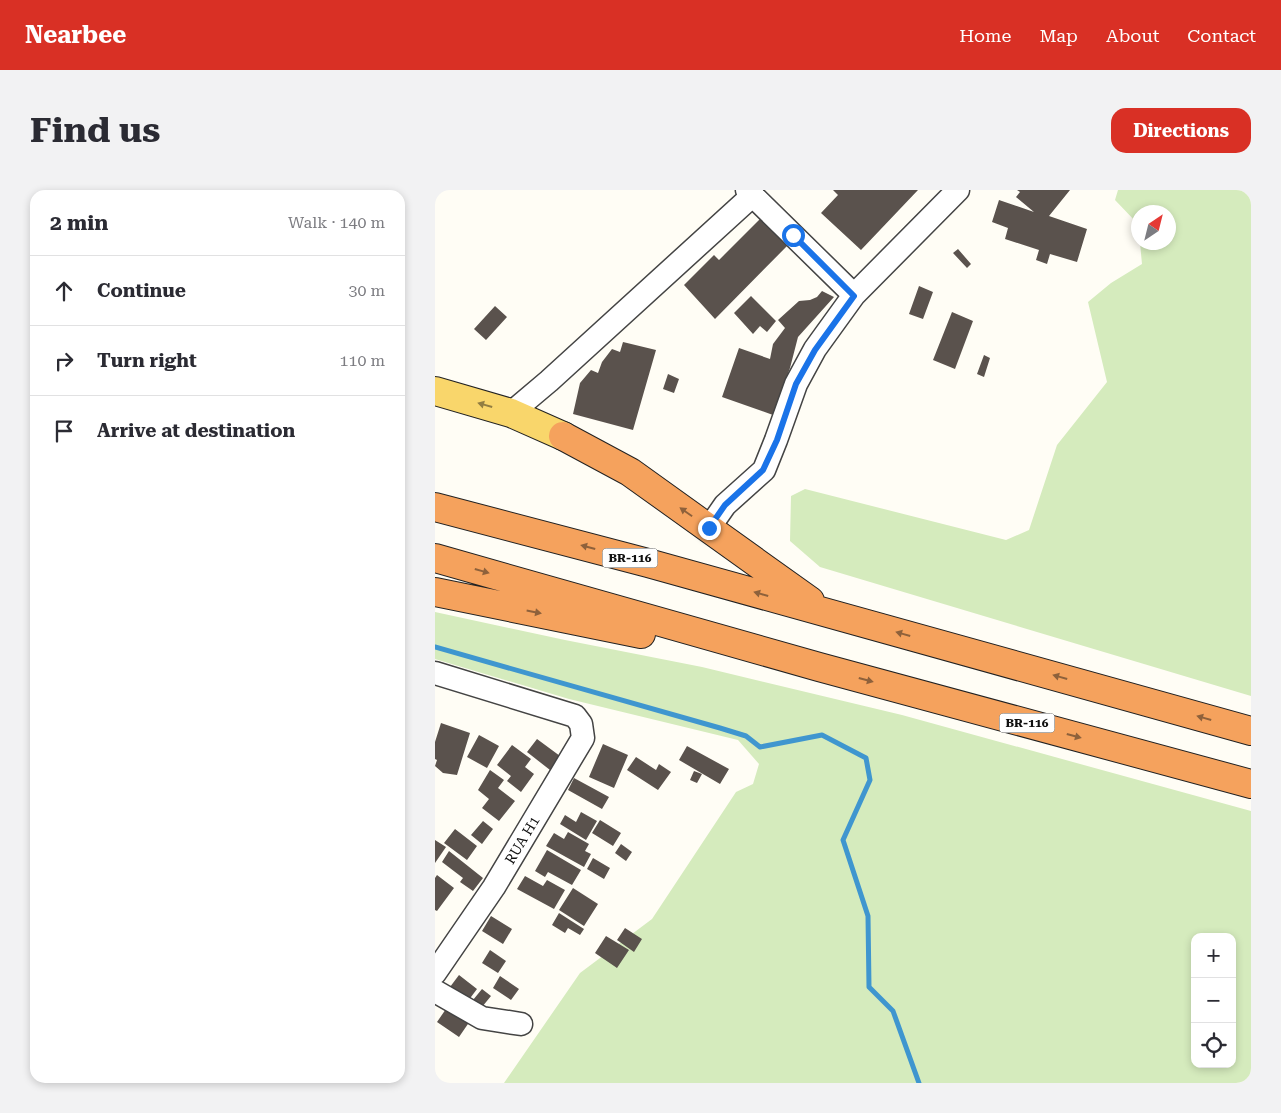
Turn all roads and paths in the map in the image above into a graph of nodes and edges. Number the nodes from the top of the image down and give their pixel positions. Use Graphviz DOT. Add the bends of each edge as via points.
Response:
graph roads {
  1 [pos="958,190"];
  2 [pos="750,193"];
  3 [pos="854,296"];
  4 [pos="549,381"];
  5 [pos="435,391"];
  6 [pos="511,413"];
  7 [pos="563,436"];
  8 [pos="435,507"];
  9 [pos="709,528"];
  10 [pos="435,558"];
  11 [pos="435,592"];
  12 [pos="825,612"];
  13 [pos="819,667"];
  14 [pos="435,673"];
  15 [pos="1251,731"];
  16 [pos="1251,784"];
  17 [pos="435,973"];
  18 [pos="435,991"];
  19 [pos="521,1024"];
  1 -- 3 [label="street"];
  2 -- 3 [label="street"];
  2 -- 4 [label="street"];
  3 -- 9 [label="street" via="815,350 796,384 763,470 725,505"];
  4 -- 6 [label="street"];
  4 -- 7 [label="street" via="542,395 541,408 547,421"];
  6 -- 5 [label="main road, one-way"];
  6 -- 7 [label="main road"];
  9 -- 7 [label="highway, one-way" via="630,472"];
  12 -- 8 [label="highway, BR-116, one-way"];
  9 -- 12 [label="highway"];
  10 -- 13 [label="highway, BR-116, one-way"];
  11 -- 13 [label="highway, one-way" via="772,662"];
  15 -- 12 [label="highway, BR-116, one-way"];
  13 -- 16 [label="highway, BR-116, one-way"];
  14 -- 17 [label="street, RUA H1" via="575,716 581,724 583,738 494,887"];
  18 -- 19 [label="street" via="482,1018"];
}
